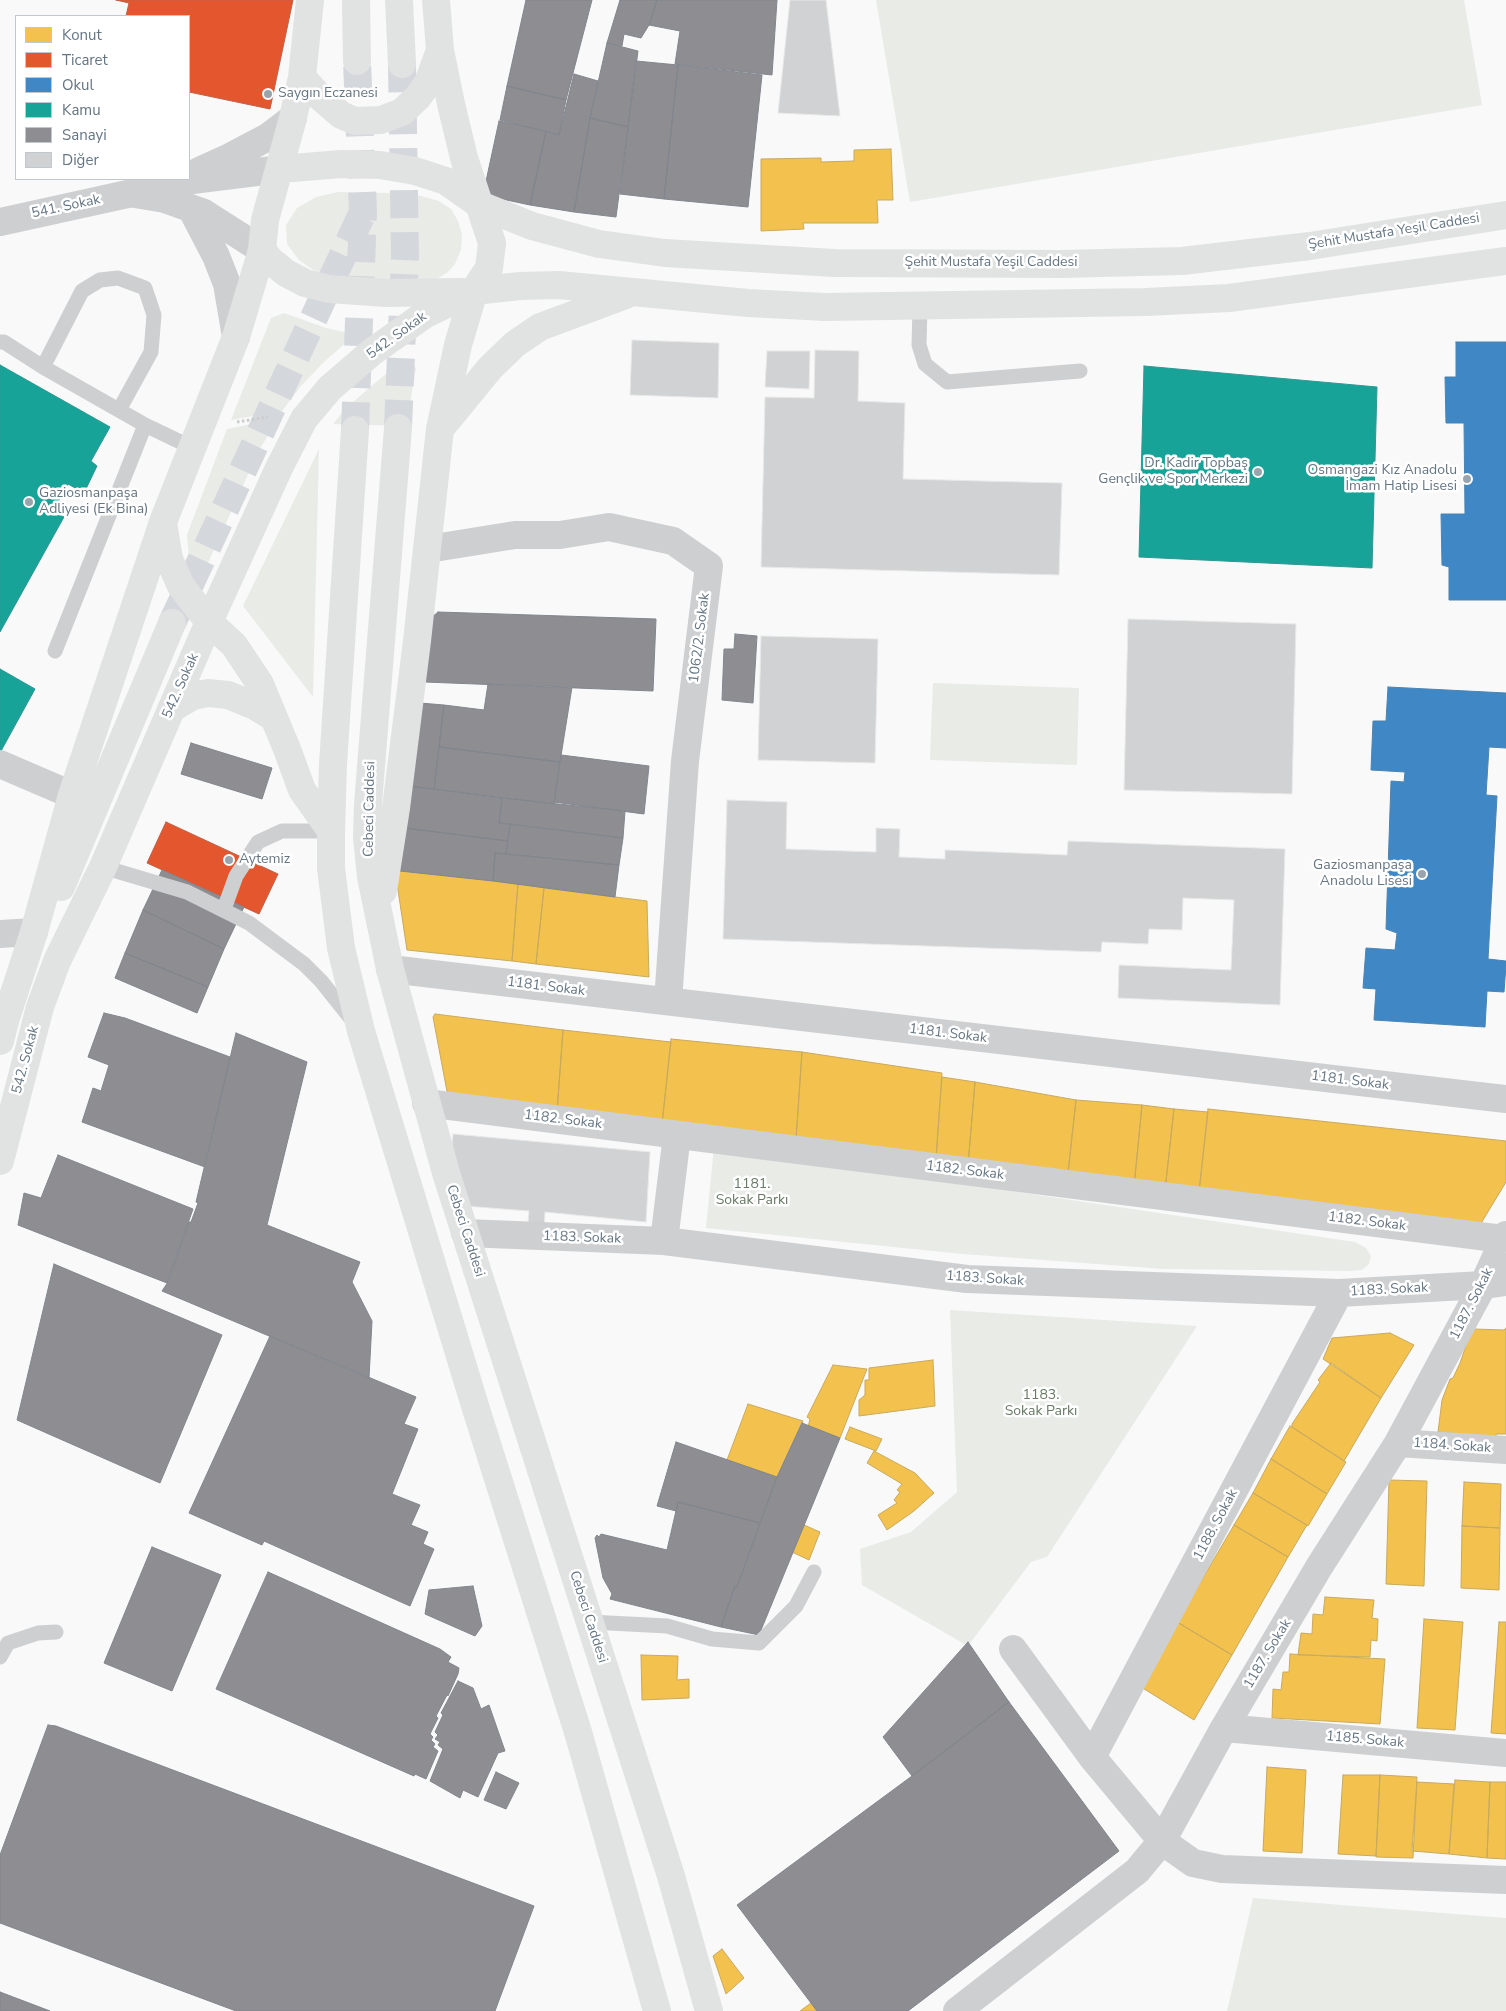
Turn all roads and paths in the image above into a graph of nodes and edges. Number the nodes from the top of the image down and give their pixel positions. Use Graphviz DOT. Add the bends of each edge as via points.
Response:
graph roads {
  1 [pos="310,0"];
  2 [pos="356,0"];
  3 [pos="399,0"];
  4 [pos="436,0"];
  5 [pos="440,50"];
  6 [pos="357,61"];
  7 [pos="402,64"];
  8 [pos="302,77"];
  9 [pos="293,118"];
  10 [pos="281,169"];
  11 [pos="190,175"];
  12 [pos="190,177"];
  13 [pos="175,180"];
  14 [pos="132,193"];
  15 [pos="480,205"];
  16 [pos="191,208"];
  17 [pos="1506,215"];
  18 [pos="0,222"];
  19 [pos="262,250"];
  20 [pos="1506,261"];
  21 [pos="474,291"];
  22 [pos="637,291"];
  23 [pos="920,307"];
  24 [pos="236,337"];
  25 [pos="0,342"];
  26 [pos="43,367"];
  27 [pos="1080,371"];
  28 [pos="119,410"];
  29 [pos="304,419"];
  30 [pos="230,423"];
  31 [pos="145,425"];
  32 [pos="398,428"];
  33 [pos="440,429"];
  34 [pos="355,430"];
  35 [pos="193,448"];
  36 [pos="163,522"];
  37 [pos="428,549"];
  38 [pos="209,622"];
  39 [pos="172,623"];
  40 [pos="55,651"];
  41 [pos="171,709"];
  42 [pos="273,717"];
  43 [pos="0,764"];
  44 [pos="72,795"];
  45 [pos="330,831"];
  46 [pos="103,866"];
  47 [pos="224,909"];
  48 [pos="378,917"];
  49 [pos="34,932"];
  50 [pos="0,934"];
  51 [pos="390,969"];
  52 [pos="668,1001"];
  53 [pos="360,1030"];
  54 [pos="0,1041"];
  55 [pos="1506,1099"];
  56 [pos="426,1103"];
  57 [pos="677,1135"];
  58 [pos="0,1161"];
  59 [pos="465,1233"];
  60 [pos="1505,1237"];
  61 [pos="664,1241"];
  62 [pos="1494,1283"];
  63 [pos="1339,1293"];
  64 [pos="1398,1442"];
  65 [pos="1506,1450"];
  66 [pos="814,1572"];
  67 [pos="590,1622"];
  68 [pos="56,1632"];
  69 [pos="1013,1649"];
  70 [pos="0,1657"];
  71 [pos="1224,1728"];
  72 [pos="1506,1753"];
  73 [pos="1092,1757"];
  74 [pos="1162,1841"];
  75 [pos="1506,1880"];
  76 [pos="657,2011"];
  77 [pos="709,2011"];
  78 [pos="956,2011"];
  1 -- 8 [label="main road"];
  2 -- 6 [label="main road"];
  3 -- 7 [label="main road"];
  4 -- 5 [label="main road"];
  5 -- 8 [label="main road" via="428,83 418,97 402,112 380,120 355,121 341,115"];
  5 -- 15 [label="main road" via="464,158"];
  8 -- 9 [label="main road"];
  9 -- 10 [label="main road"];
  9 -- 11 [label="street" via="268,137"];
  10 -- 12 [label="street"];
  10 -- 15 [label="main road, Şehit Mustafa Yeşil Caddesi" via="341,164 380,165 415,171 446,182"];
  10 -- 19 [label="main road" via="265,220"];
  13 -- 14 [label="street, 541. Sokak"];
  14 -- 16 [label="street"];
  14 -- 18 [label="street, 541. Sokak"];
  15 -- 17 [label="main road, Şehit Mustafa Yeşil Caddesi" via="532,226 599,244 665,253 834,262 1062,264 1182,261 1310,246"];
  15 -- 21 [label="main road" via="492,244 489,268"];
  16 -- 19 [label="street"];
  16 -- 24 [label="street" via="213,248 227,284"];
  19 -- 21 [label="main road" via="286,273 329,289 386,294"];
  19 -- 24 [label="main road"];
  20 -- 23 [label="main road" via="1229,298"];
  21 -- 22 [label="main road" via="559,285"];
  21 -- 29 [label="main road, 542. Sokak" via="424,315 372,352 330,388"];
  21 -- 33 [label="main road" via="458,345"];
  22 -- 23 [label="main road" via="748,303"];
  22 -- 33 [label="main road" via="540,326 490,368"];
  23 -- 27 [label="lane" via="920,345 925,364 947,382"];
  24 -- 35 [label="main road"];
  25 -- 26 [label="lane"];
  26 -- 28 [label="lane"];
  26 -- 28 [label="lane" via="82,291 100,280 118,278 144,288 154,315 151,352"];
  28 -- 31 [label="lane"];
  29 -- 30 [label="path" via="282,415"];
  29 -- 38 [label="main road, 542. Sokak"];
  31 -- 35 [label="lane"];
  31 -- 40 [label="lane"];
  32 -- 48 [label="main road, Cebeci Caddesi" via="368,804 367,837"];
  33 -- 37 [label="main road"];
  34 -- 45 [label="main road"];
  35 -- 36 [label="main road"];
  36 -- 38 [label="main road" via="169,559 181,586"];
  36 -- 44 [label="main road"];
  37 -- 48 [label="main road" via="396,808"];
  37 -- 52 [label="street, 1062/2. Sokak" via="515,535 560,535 609,527 673,541 709,566 685,761"];
  38 -- 41 [label="main road, 542. Sokak"];
  38 -- 42 [label="main road" via="234,645 260,684"];
  39 -- 49 [label="main road" via="62,886"];
  41 -- 42 [label="main road" via="193,696 208,693 228,695"];
  41 -- 46 [label="main road, 542. Sokak"];
  42 -- 45 [label="main road" via="302,790"];
  43 -- 44 [label="street"];
  44 -- 49 [label="main road"];
  45 -- 47 [label="lane" via="282,831 258,842 236,876"];
  45 -- 53 [label="main road" via="341,948"];
  46 -- 47 [label="lane" via="187,892"];
  46 -- 58 [label="main road, 542. Sokak" via="57,961 40,1007"];
  47 -- 53 [label="lane" via="249,923 304,964"];
  48 -- 51 [label="main road, Cebeci Caddesi"];
  49 -- 50 [label="street"];
  49 -- 54 [label="main road"];
  51 -- 52 [label="street, 1181. Sokak"];
  51 -- 56 [label="main road, Cebeci Caddesi"];
  52 -- 55 [label="street, 1181. Sokak"];
  53 -- 76 [label="main road" via="578,1732"];
  56 -- 57 [label="street, 1182. Sokak"];
  56 -- 59 [label="main road, Cebeci Caddesi"];
  57 -- 60 [label="street, 1182. Sokak"];
  57 -- 61 [label="street"];
  59 -- 61 [label="street, 1183. Sokak"];
  59 -- 67 [label="main road, Cebeci Caddesi"];
  60 -- 62 [label="street, 1187. Sokak"];
  61 -- 63 [label="street, 1183. Sokak" via="967,1279"];
  62 -- 63 [label="street, 1183. Sokak"];
  62 -- 64 [label="street, 1187. Sokak"];
  63 -- 73 [label="street, 1188. Sokak"];
  64 -- 65 [label="street, 1184. Sokak"];
  64 -- 71 [label="street, 1187. Sokak" via="1319,1566"];
  66 -- 67 [label="lane" via="796,1606 759,1643 712,1639 667,1626"];
  67 -- 77 [label="main road, Cebeci Caddesi" via="671,1876"];
  68 -- 70 [label="lane" via="38,1633 8,1643"];
  69 -- 73 [label="street"];
  71 -- 72 [label="street, 1185. Sokak"];
  71 -- 74 [label="street, 1187. Sokak"];
  73 -- 74 [label="street"];
  74 -- 75 [label="street" via="1193,1862 1222,1868"];
  74 -- 78 [label="street, 1187. Sokak" via="1137,1871"];
}
